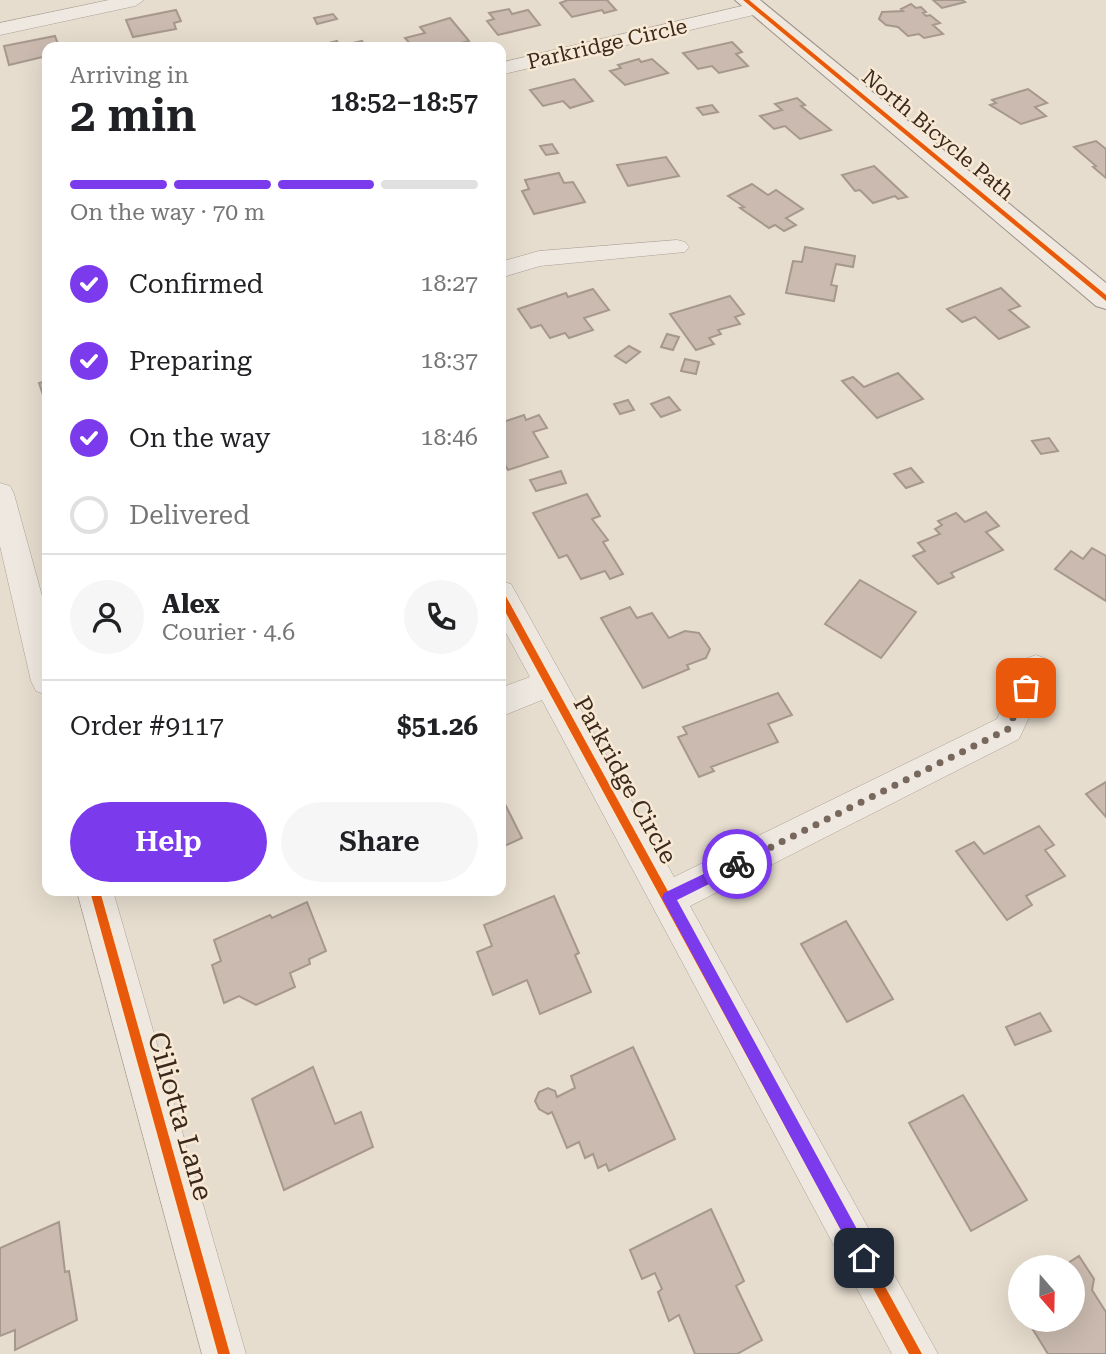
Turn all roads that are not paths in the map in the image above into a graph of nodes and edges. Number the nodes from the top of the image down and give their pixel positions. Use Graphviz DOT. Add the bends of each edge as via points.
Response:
graph roads {
  1 [pos="135,0"];
  2 [pos="750,4"];
  3 [pos="0,29"];
  4 [pos="506,67"];
  5 [pos="677,247"];
  6 [pos="506,268"];
  7 [pos="1106,299"];
  8 [pos="0,494"];
  9 [pos="506,604"];
  10 [pos="42,658"];
  11 [pos="1036,668"];
  12 [pos="549,683"];
  13 [pos="506,701"];
  14 [pos="97,896"];
  15 [pos="668,898"];
  16 [pos="224,1354"];
  17 [pos="916,1354"];
  1 -- 3 [label="street"];
  2 -- 4 [label="street, Parkridge Circle"];
  2 -- 7 [label="street, North Bicycle Path"];
  5 -- 6 [label="street" via="539,259"];
  8 -- 10 [label="street"];
  9 -- 12 [label="street, Parkridge Circle"];
  11 -- 15 [label="street" via="1008,729"];
  12 -- 13 [label="street"];
  12 -- 15 [label="street, Parkridge Circle"];
  14 -- 16 [label="street, Ciliotta Lane"];
  15 -- 17 [label="street, Parkridge Circle"];
}
